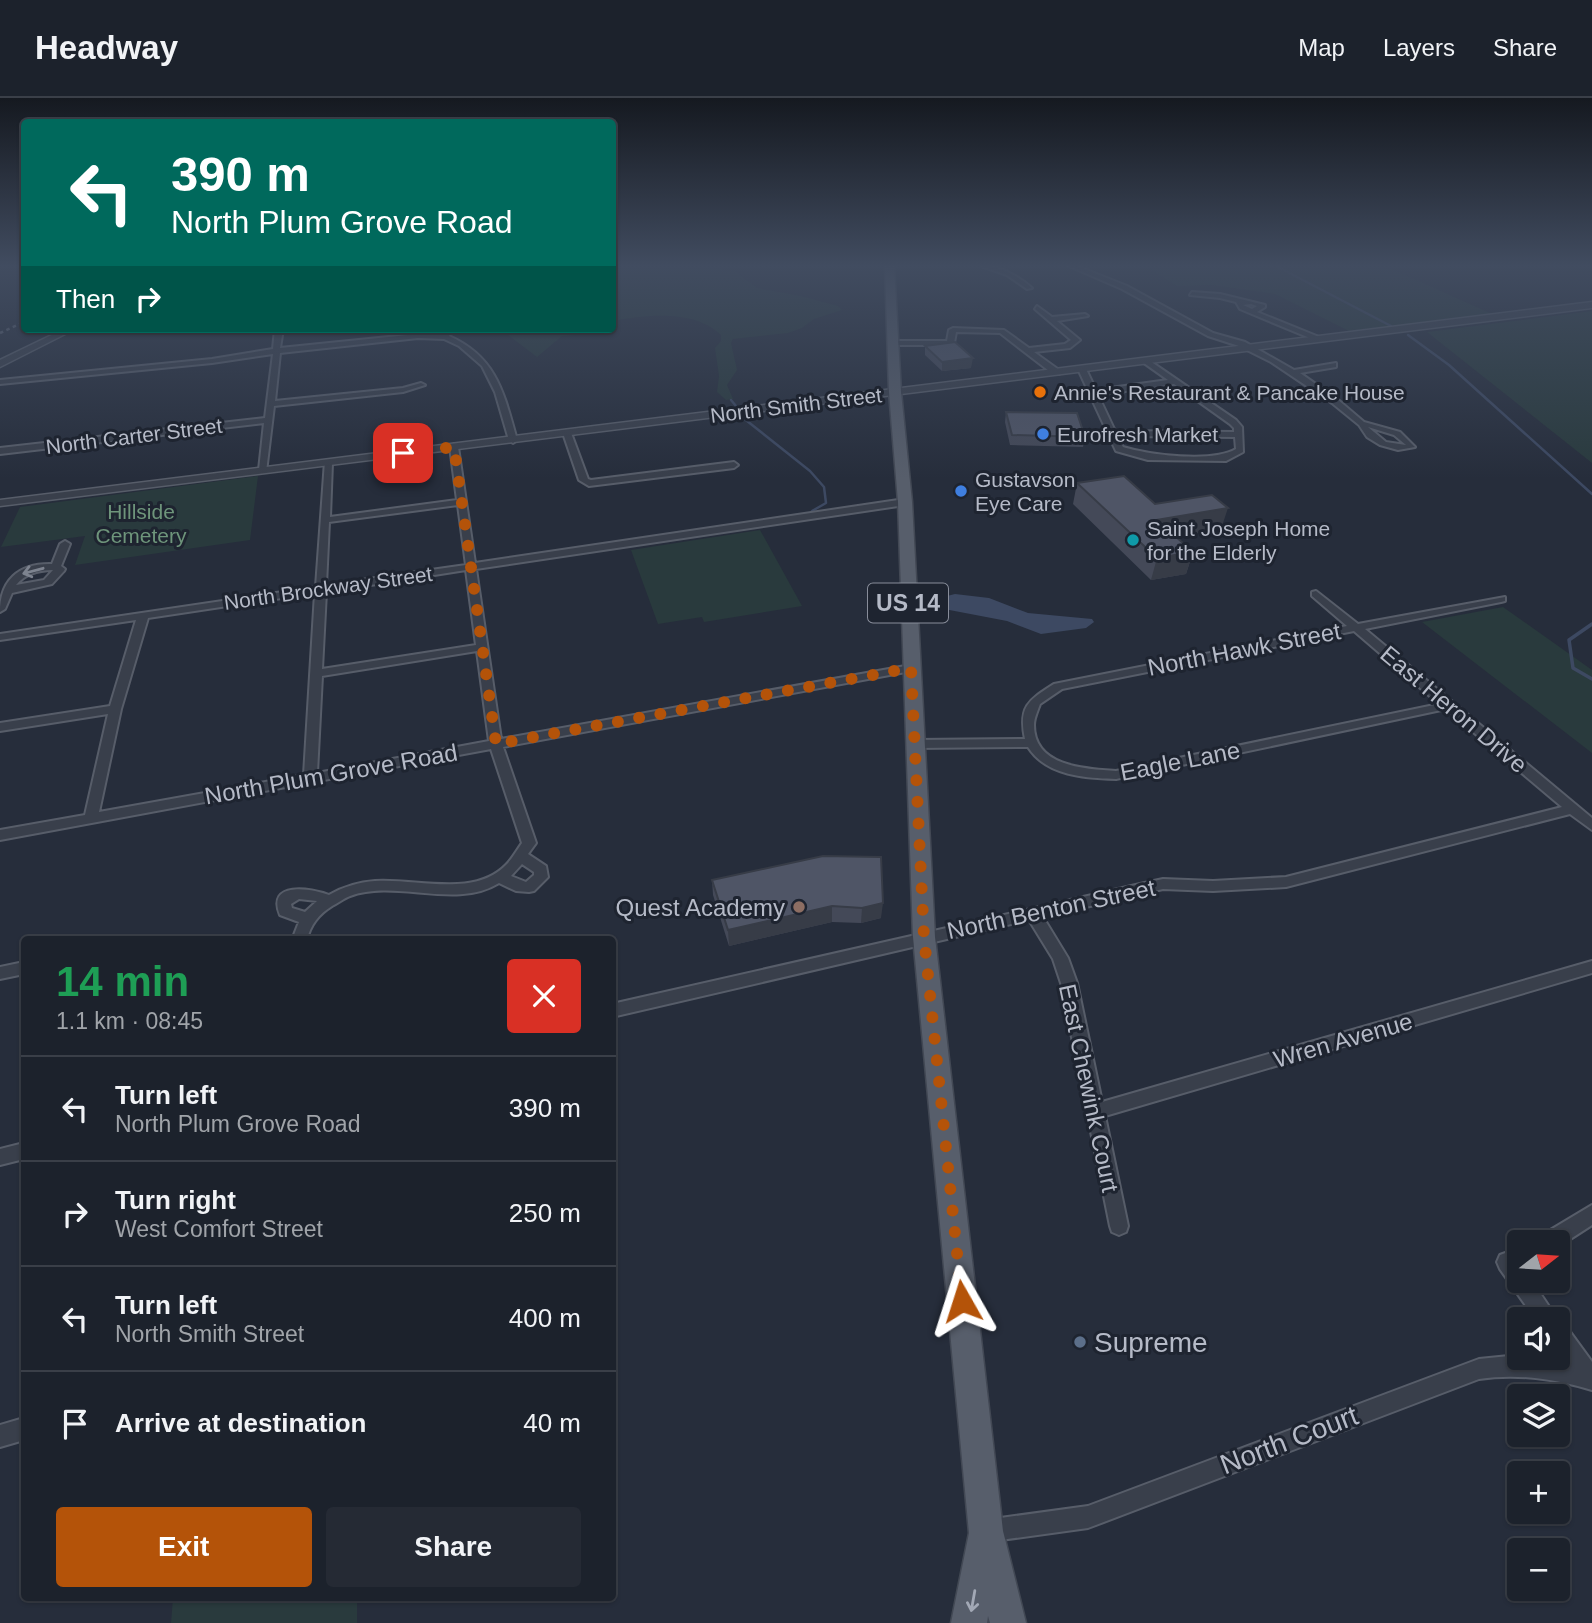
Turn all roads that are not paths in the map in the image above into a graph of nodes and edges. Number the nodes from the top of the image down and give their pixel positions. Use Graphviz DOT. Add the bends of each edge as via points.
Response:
graph roads {
  1 [pos="54,337"];
  2 [pos="278,337"];
  3 [pos="408,337"];
  4 [pos="454,337"];
  5 [pos="892,337"];
  6 [pos="951,337"];
  7 [pos="1010,337"];
  8 [pos="1075,337"];
  9 [pos="1218,337"];
  10 [pos="1316,337"];
  11 [pos="1335,337"];
  12 [pos="1320,339"];
  13 [pos="381,340"];
  14 [pos="892,343"];
  15 [pos="1249,348"];
  16 [pos="1028,350"];
  17 [pos="276,351"];
  18 [pos="1147,361"];
  19 [pos="0,364"];
  20 [pos="1333,365"];
  21 [pos="1082,369"];
  22 [pos="1055,372"];
  23 [pos="1290,373"];
  24 [pos="1175,381"];
  25 [pos="0,382"];
  26 [pos="421,385"];
  27 [pos="895,392"];
  28 [pos="1094,393"];
  29 [pos="271,404"];
  30 [pos="269,421"];
  31 [pos="1362,424"];
  32 [pos="567,433"];
  33 [pos="1112,433"];
  34 [pos="1239,435"];
  35 [pos="513,440"];
  36 [pos="454,447"];
  37 [pos="0,452"];
  38 [pos="328,463"];
  39 [pos="734,466"];
  40 [pos="263,470"];
  41 [pos="462,502"];
  42 [pos="905,502"];
  43 [pos="0,503"];
  44 [pos="325,520"];
  45 [pos="65,544"];
  46 [pos="471,567"];
  47 [pos="321,589"];
  48 [pos="1316,594"];
  49 [pos="1501,599"];
  50 [pos="0,609"];
  51 [pos="143,616"];
  52 [pos="1356,627"];
  53 [pos="0,637"];
  54 [pos="482,647"];
  55 [pos="911,668"];
  56 [pos="318,673"];
  57 [pos="1450,705"];
  58 [pos="115,709"];
  59 [pos="0,727"];
  60 [pos="1031,743"];
  61 [pos="496,744"];
  62 [pos="915,744"];
  63 [pos="310,778"];
  64 [pos="1573,809"];
  65 [pos="92,818"];
  66 [pos="1592,825"];
  67 [pos="0,835"];
  68 [pos="522,857"];
  69 [pos="499,877"];
  70 [pos="328,900"];
  71 [pos="1034,915"];
  72 [pos="307,919"];
  73 [pos="301,936"];
  74 [pos="924,937"];
  75 [pos="1592,967"];
  76 [pos="21,969"];
  77 [pos="0,973"];
  78 [pos="616,1009"];
  79 [pos="1094,1112"];
  80 [pos="21,1152"];
  81 [pos="0,1157"];
  82 [pos="1592,1214"];
  83 [pos="1119,1226"];
  84 [pos="1567,1230"];
  85 [pos="1570,1349"];
  86 [pos="1592,1380"];
  87 [pos="21,1430"];
  88 [pos="0,1436"];
  89 [pos="986,1531"];
  90 [pos="969,1623"];
  91 [pos="1008,1623"];
  1 -- 19 [label="street"];
  2 -- 17 [label="street"];
  3 -- 13 [label="street"];
  4 -- 35 [label="street" via="477,354 496,379"];
  5 -- 14 [label="main road, US 14"];
  6 -- 14 [label="street" via="950,343"];
  7 -- 16 [label="street"];
  8 -- 16 [label="street" via="1075,343"];
  9 -- 15 [label="street"];
  10 -- 12 [label="street"];
  11 -- 12 [label="street, North Smith Street"];
  12 -- 15 [label="street, North Smith Street"];
  13 -- 17 [label="street"];
  14 -- 27 [label="main road, US 14"];
  15 -- 18 [label="street, North Smith Street"];
  15 -- 23 [label="street"];
  16 -- 22 [label="street"];
  17 -- 25 [label="street"];
  17 -- 29 [label="street"];
  18 -- 21 [label="street, North Smith Street"];
  18 -- 24 [label="street"];
  20 -- 23 [label="street"];
  21 -- 22 [label="street, North Smith Street"];
  21 -- 28 [label="street"];
  22 -- 27 [label="street, North Smith Street"];
  23 -- 31 [label="street"];
  24 -- 28 [label="street"];
  24 -- 34 [label="street" via="1233,422"];
  26 -- 29 [label="street"];
  27 -- 32 [label="street, North Smith Street"];
  27 -- 42 [label="main road, US 14"];
  28 -- 33 [label="street"];
  29 -- 30 [label="street"];
  30 -- 37 [label="street, North Carter Street"];
  30 -- 40 [label="street"];
  31 -- 31 [label="street" via="1385,428 1411,447 1393,448 1365,432"];
  32 -- 35 [label="street, North Smith Street"];
  32 -- 39 [label="street" via="589,483"];
  33 -- 34 [label="street"];
  33 -- 34 [label="street" via="1119,449 1148,457 1226,458 1240,450"];
  35 -- 36 [label="street, North Smith Street"];
  36 -- 38 [label="street, North Smith Street"];
  36 -- 41 [label="street"];
  38 -- 40 [label="street, North Smith Street"];
  38 -- 44 [label="street"];
  40 -- 43 [label="street, North Smith Street"];
  41 -- 44 [label="street"];
  41 -- 46 [label="street"];
  42 -- 46 [label="street, North Brockway Street"];
  42 -- 55 [label="main road, US 14"];
  44 -- 47 [label="street"];
  45 -- 50 [label="street" via="56,567 60,569 48,582 13,588"];
  46 -- 47 [label="street, North Brockway Street"];
  46 -- 54 [label="street"];
  47 -- 51 [label="street, North Brockway Street"];
  47 -- 56 [label="street"];
  48 -- 52 [label="street, East Heron Drive"];
  49 -- 52 [label="street, North Hawk Street"];
  51 -- 53 [label="street, North Brockway Street"];
  51 -- 58 [label="street"];
  52 -- 57 [label="street, East Heron Drive"];
  52 -- 60 [label="street, North Hawk Street" via="1058,686 1034,702 1028,724"];
  54 -- 56 [label="street"];
  54 -- 61 [label="street"];
  55 -- 61 [label="street, North Plum Grove Road"];
  55 -- 62 [label="main road, US 14"];
  56 -- 63 [label="street"];
  57 -- 60 [label="street, Eagle Lane" via="1115,775 1054,763"];
  57 -- 64 [label="street, East Heron Drive"];
  58 -- 59 [label="street"];
  58 -- 65 [label="street"];
  60 -- 62 [label="street"];
  61 -- 63 [label="street, North Plum Grove Road"];
  61 -- 68 [label="street" via="527,835"];
  62 -- 74 [label="main road, US 14"];
  63 -- 65 [label="street, North Plum Grove Road"];
  64 -- 66 [label="street, East Heron Drive"];
  64 -- 71 [label="street, North Benton Street" via="1286,882 1163,884"];
  65 -- 67 [label="street, North Plum Grove Road"];
  68 -- 69 [label="street"];
  68 -- 69 [label="street" via="541,870 535,883 521,887"];
  69 -- 70 [label="street" via="468,890 398,885 362,888"];
  70 -- 72 [label="street"];
  70 -- 72 [label="street" via="304,892 284,902 285,911"];
  71 -- 74 [label="street, North Benton Street"];
  71 -- 79 [label="street, East Chewink Court" via="1069,983"];
  72 -- 73 [label="street"];
  74 -- 78 [label="street, North Benton Street"];
  74 -- 89 [label="main road, US 14"];
  75 -- 79 [label="street, Wren Avenue"];
  76 -- 77 [label="street"];
  79 -- 83 [label="street, East Chewink Court"];
  80 -- 81 [label="street"];
  82 -- 84 [label="street"];
  85 -- 86 [label="street"];
  86 -- 89 [label="street, North Court" via="1537,1365 1479,1369 1088,1517"];
  87 -- 88 [label="street"];
  89 -- 90 [label="main road, US 14, one-way"];
  89 -- 91 [label="main road, US 14"];
}
